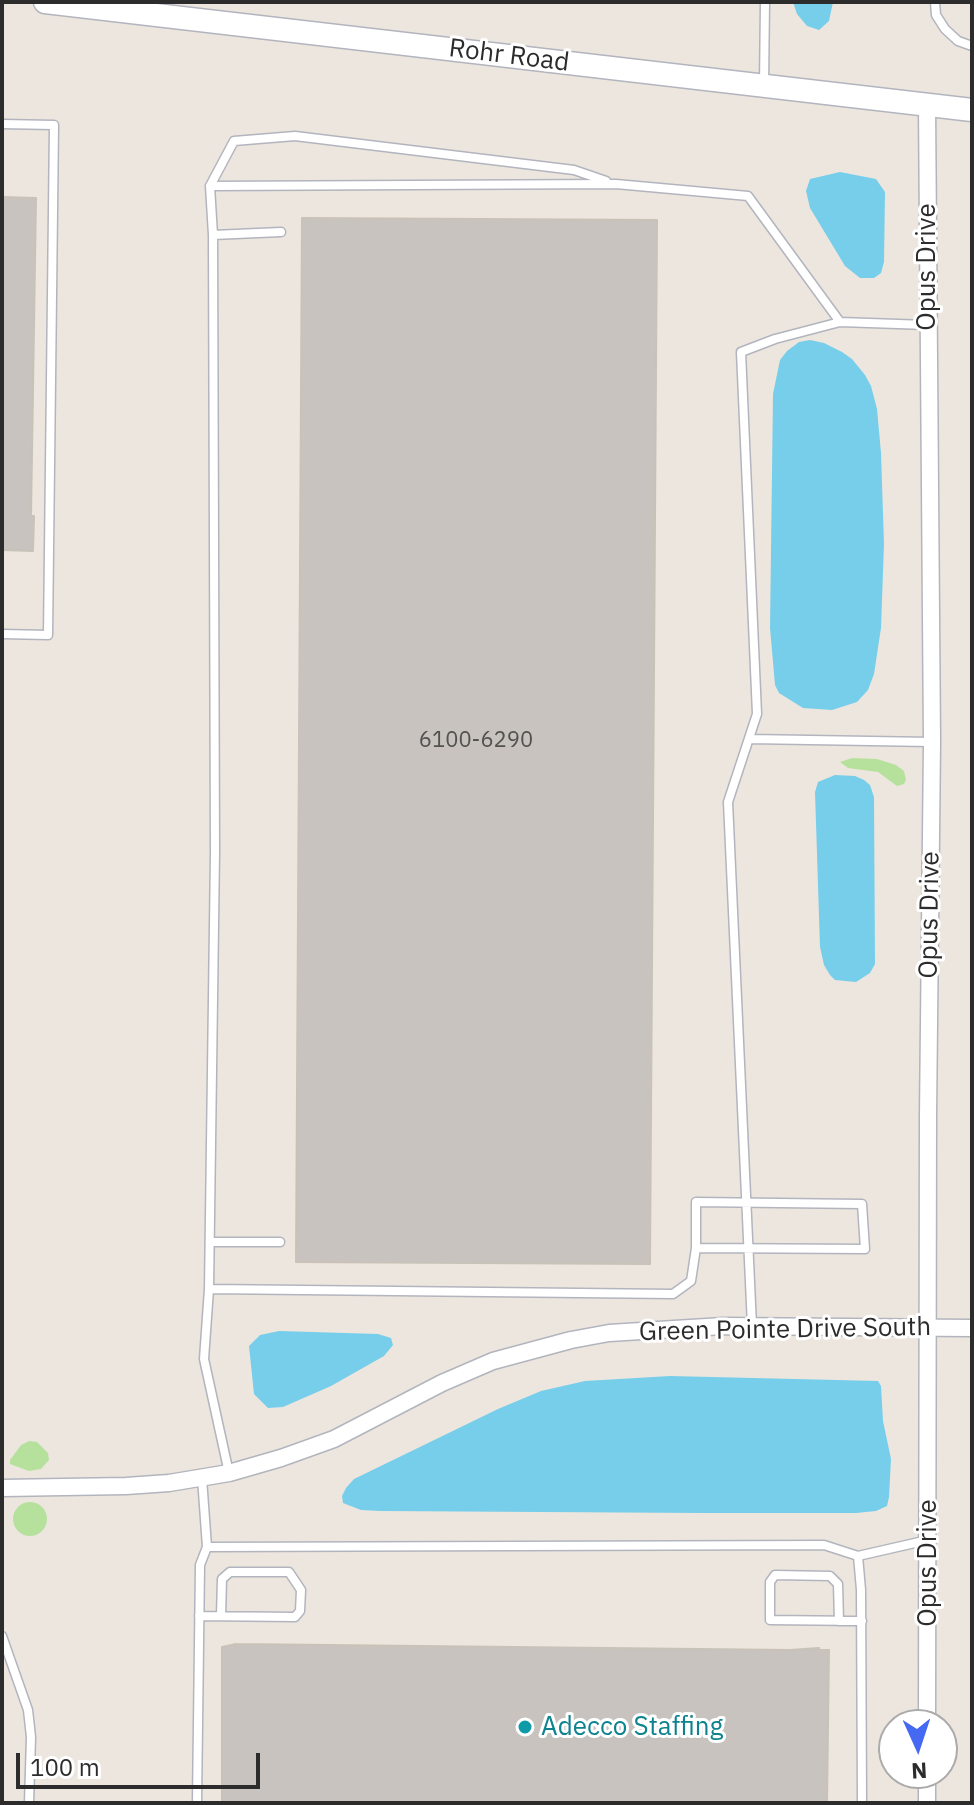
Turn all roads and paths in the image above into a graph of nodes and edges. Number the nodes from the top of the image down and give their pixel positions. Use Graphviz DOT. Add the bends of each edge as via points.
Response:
graph roads {
  1 [pos="45,2"];
  2 [pos="765,2"];
  3 [pos="935,2"];
  4 [pos="144,8"];
  5 [pos="972,46"];
  6 [pos="764,86"];
  7 [pos="927,105"];
  8 [pos="972,110"];
  9 [pos="2,124"];
  10 [pos="616,184"];
  11 [pos="210,186"];
  12 [pos="281,232"];
  13 [pos="213,235"];
  14 [pos="840,322"];
  15 [pos="927,325"];
  16 [pos="2,634"];
  17 [pos="749,739"];
  18 [pos="932,742"];
  19 [pos="746,1201"];
  20 [pos="210,1242"];
  21 [pos="280,1242"];
  22 [pos="696,1248"];
  23 [pos="748,1249"];
  24 [pos="209,1289"];
  25 [pos="752,1326"];
  26 [pos="928,1328"];
  27 [pos="972,1328"];
  28 [pos="229,1473"];
  29 [pos="202,1478"];
  30 [pos="2,1488"];
  31 [pos="929,1540"];
  32 [pos="207,1547"];
  33 [pos="858,1556"];
  34 [pos="199,1616"];
  35 [pos="221,1616"];
  36 [pos="839,1621"];
  37 [pos="862,1621"];
  38 [pos="2,1636"];
  39 [pos="927,1709"];
  40 [pos="29,1803"];
  41 [pos="197,1803"];
  42 [pos="862,1803"];
  1 -- 4 [label="street, Rohr Road"];
  2 -- 6 [label="lane"];
  3 -- 5 [label="lane" via="945,29"];
  4 -- 6 [label="street, Rohr Road"];
  6 -- 7 [label="street, Rohr Road"];
  7 -- 8 [label="street, Rohr Road"];
  7 -- 15 [label="street, Opus Drive"];
  9 -- 16 [label="lane" via="54,125 48,635"];
  10 -- 11 [label="lane"];
  10 -- 11 [label="lane" via="574,170 295,136 234,141"];
  10 -- 14 [label="lane" via="748,196"];
  11 -- 13 [label="lane"];
  12 -- 13 [label="lane"];
  13 -- 20 [label="lane"];
  14 -- 15 [label="lane"];
  14 -- 17 [label="lane" via="741,352 757,714"];
  15 -- 18 [label="street, Opus Drive"];
  17 -- 18 [label="lane"];
  17 -- 19 [label="lane" via="728,802"];
  18 -- 26 [label="street, Opus Drive"];
  19 -- 22 [label="lane" via="696,1202"];
  19 -- 23 [label="lane"];
  19 -- 23 [label="lane" via="862,1204 865,1249"];
  20 -- 21 [label="lane"];
  20 -- 24 [label="lane"];
  22 -- 23 [label="lane"];
  22 -- 24 [label="lane" via="691,1281 673,1294"];
  23 -- 25 [label="lane"];
  24 -- 28 [label="lane" via="204,1359"];
  25 -- 26 [label="street, Green Pointe Drive South"];
  25 -- 28 [label="street, Green Pointe Drive South" via="609,1333 531,1350 442,1383 334,1439"];
  26 -- 27 [label="street, Green Pointe Drive South"];
  26 -- 31 [label="street, Opus Drive"];
  28 -- 29 [label="street, Green Pointe Drive South"];
  29 -- 30 [label="street, Green Pointe Drive South" via="101,1488"];
  29 -- 32 [label="lane"];
  31 -- 33 [label="lane"];
  31 -- 39 [label="street, Opus Drive"];
  32 -- 33 [label="lane" via="824,1545"];
  32 -- 34 [label="lane" via="200,1565"];
  33 -- 37 [label="lane"];
  34 -- 35 [label="lane"];
  34 -- 41 [label="lane"];
  35 -- 35 [label="lane" via="295,1617 301,1590 289,1572 230,1572 222,1579"];
  36 -- 36 [label="lane" via="770,1620 770,1582 775,1575 830,1576 838,1584"];
  36 -- 37 [label="lane"];
  37 -- 42 [label="lane"];
  38 -- 40 [label="lane" via="28,1710"];
}
